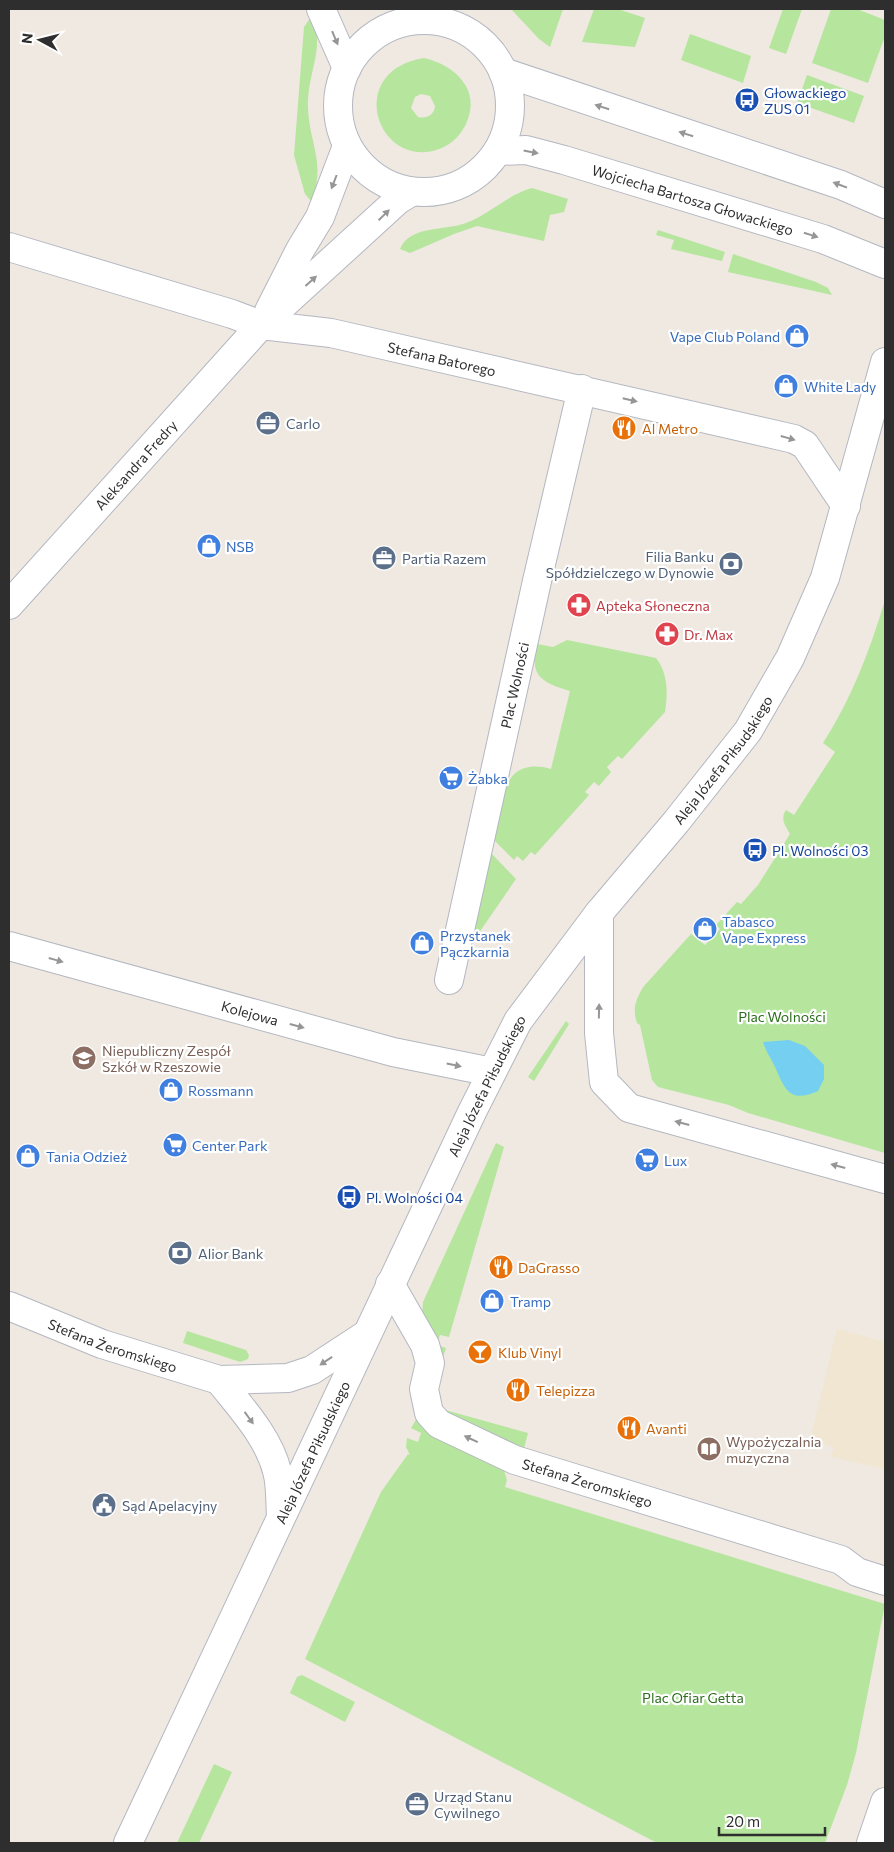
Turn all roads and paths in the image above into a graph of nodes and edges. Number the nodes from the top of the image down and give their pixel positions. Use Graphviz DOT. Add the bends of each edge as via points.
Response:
graph roads {
  1 [pos="321,9"];
  2 [pos="408,15"];
  3 [pos="347,68"];
  4 [pos="503,72"];
  5 [pos="348,146"];
  6 [pos="498,151"];
  7 [pos="411,192"];
  8 [pos="885,204"];
  9 [pos="9,247"];
  10 [pos="885,264"];
  11 [pos="261,325"];
  12 [pos="885,362"];
  13 [pos="582,389"];
  14 [pos="846,506"];
  15 [pos="9,605"];
  16 [pos="599,913"];
  17 [pos="9,946"];
  18 [pos="449,980"];
  19 [pos="492,1072"];
  20 [pos="885,1178"];
  21 [pos="390,1284"];
  22 [pos="9,1306"];
  23 [pos="367,1334"];
  24 [pos="219,1380"];
  25 [pos="281,1517"];
  26 [pos="885,1581"];
  27 [pos="885,1802"];
  28 [pos="128,1843"];
  29 [pos="871,1843"];
  1 -- 3 [label="street, one-way"];
  2 -- 3 [label="street" via="373,36 358,50"];
  2 -- 4 [label="street" via="456,26 476,37 491,52"];
  3 -- 5 [label="street" via="337,107 340,127"];
  4 -- 6 [label="street" via="509,91 510,113"];
  8 -- 4 [label="street, one-way" via="834,183"];
  5 -- 7 [label="street" via="374,177 392,187"];
  5 -- 11 [label="street, one-way" via="320,217"];
  6 -- 7 [label="street" via="474,176 451,188 431,193"];
  6 -- 10 [label="street, Wojciecha Bartosza Głowackiego, one-way" via="526,150 564,160 816,236"];
  11 -- 7 [label="street, one-way" via="398,200"];
  9 -- 11 [label="street, Stefana Batorego"];
  11 -- 13 [label="street, Stefana Batorego" via="331,333"];
  11 -- 15 [label="street, Aleksandra Fredry"];
  12 -- 14 [label="street, Aleja Józefa Piłsudskiego"];
  13 -- 14 [label="street, Stefana Batorego, one-way" via="794,438 805,445"];
  13 -- 18 [label="street, Plac Wolności"];
  14 -- 16 [label="street, Aleja Józefa Piłsudskiego" via="806,627 748,731"];
  16 -- 19 [label="street, Aleja Józefa Piłsudskiego" via="518,1021"];
  20 -- 16 [label="street, one-way" via="629,1108 617,1098 604,1082 599,1033"];
  17 -- 19 [label="street, Kolejowa, one-way" via="400,1054"];
  19 -- 21 [label="street, Aleja Józefa Piłsudskiego"];
  21 -- 23 [label="street, Aleja Józefa Piłsudskiego"];
  26 -- 21 [label="street, Stefana Żeromskiego, one-way" via="857,1572 841,1560 515,1460 439,1424 429,1413 424,1390 430,1363 425,1345"];
  22 -- 24 [label="street, Stefana Żeromskiego" via="102,1344"];
  23 -- 24 [label="street, Stefana Żeromskiego, one-way" via="312,1370 296,1375 267,1380"];
  23 -- 25 [label="street, Aleja Józefa Piłsudskiego"];
  24 -- 25 [label="street, one-way" via="249,1417 268,1448 278,1472"];
  25 -- 28 [label="street, Aleja Józefa Piłsudskiego"];
  27 -- 29 [label="street"];
}
